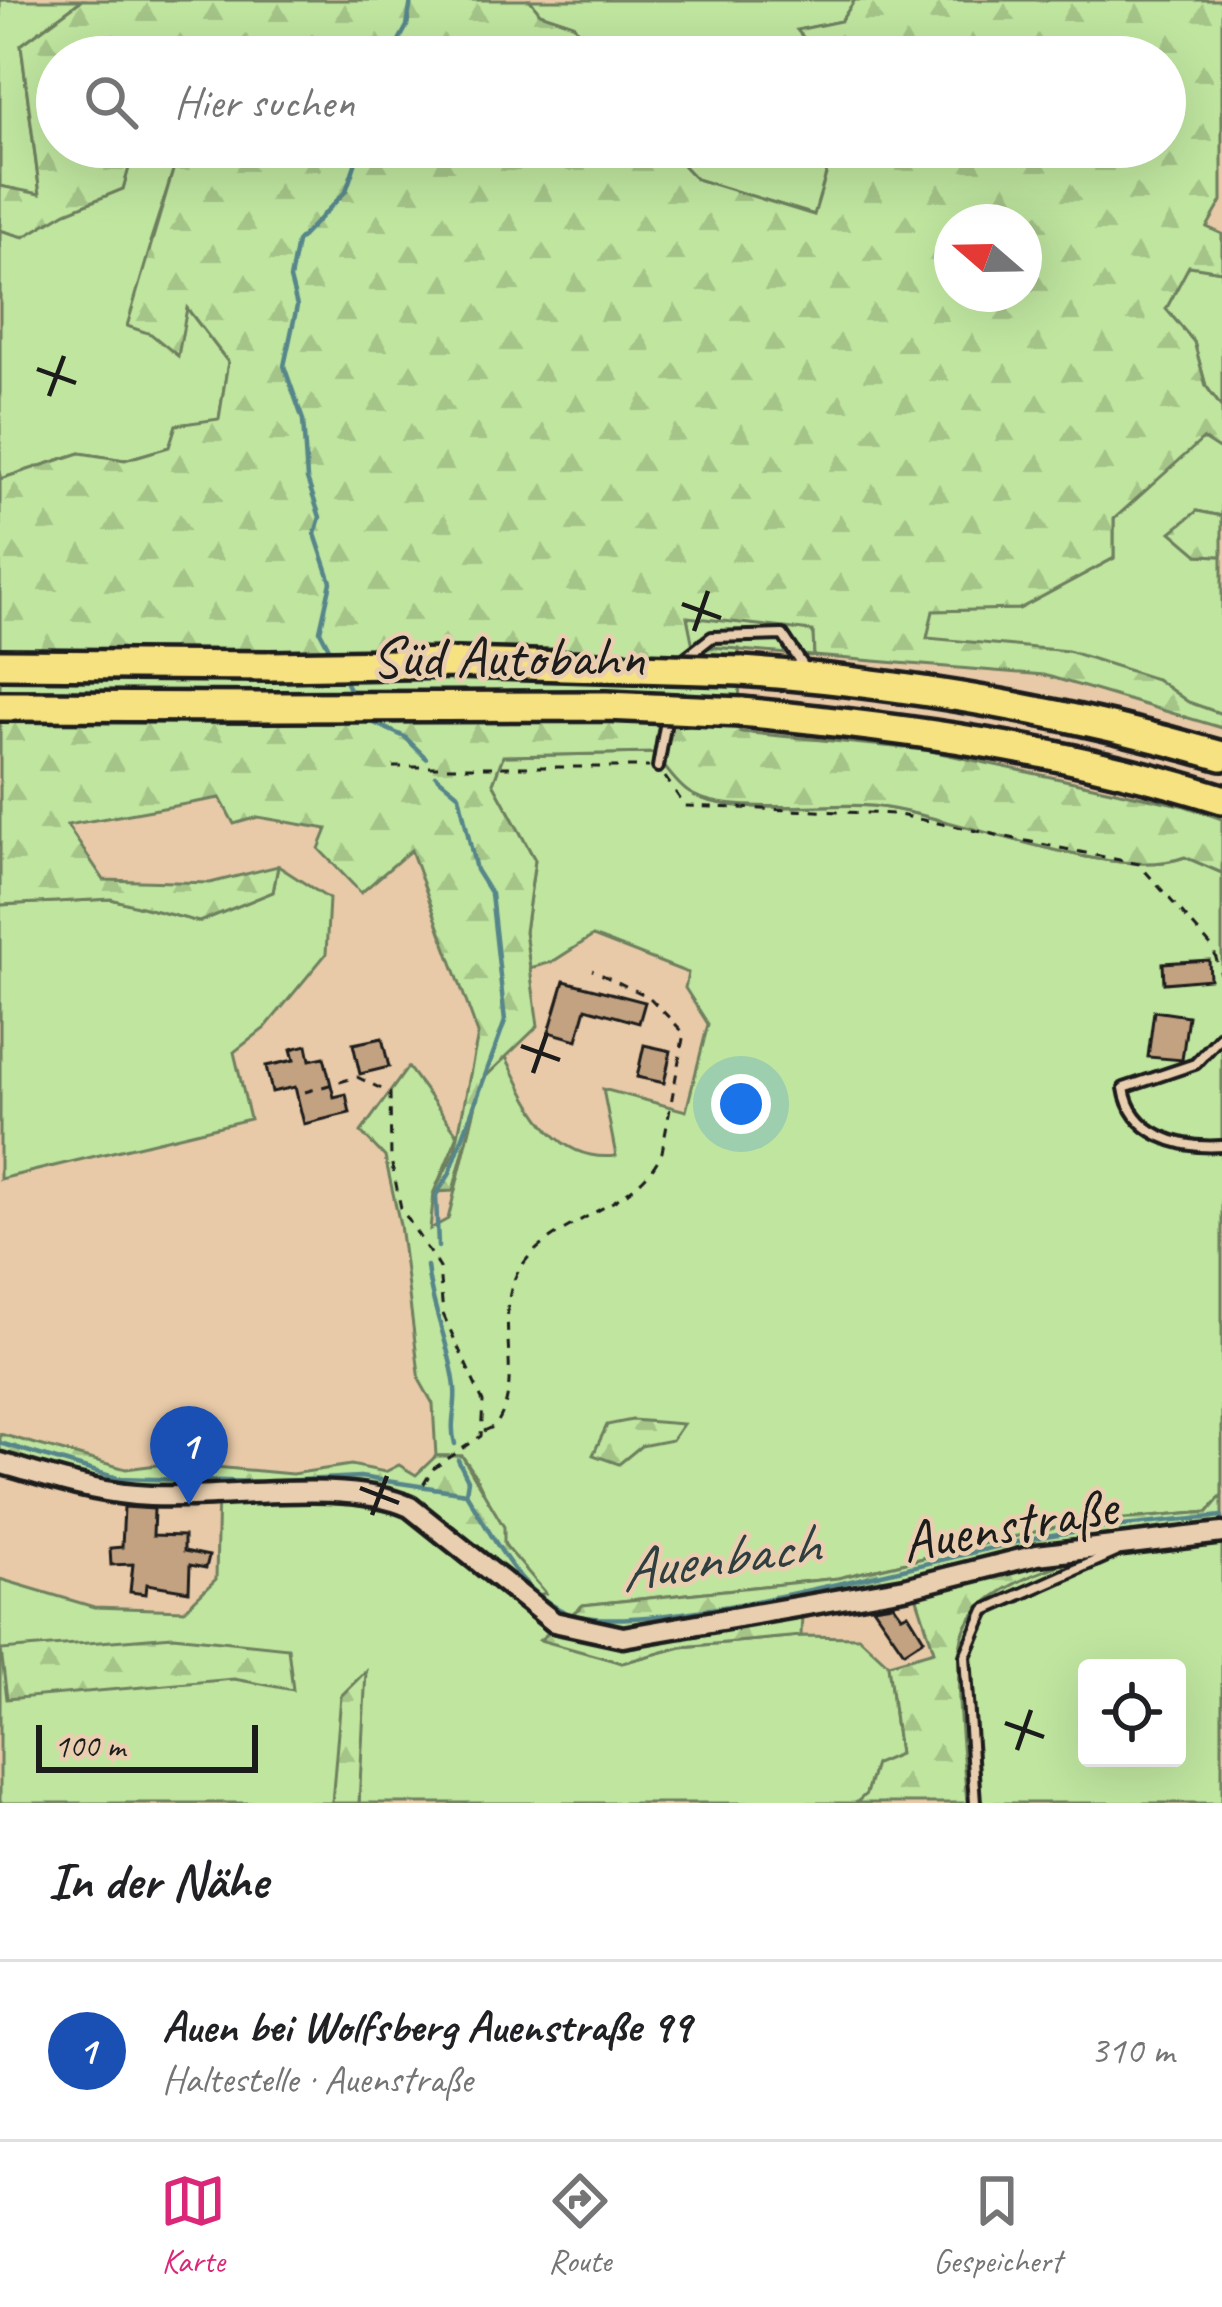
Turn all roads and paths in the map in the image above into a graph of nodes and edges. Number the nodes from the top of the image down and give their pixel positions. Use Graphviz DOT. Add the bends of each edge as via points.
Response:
graph roads {
  1 [pos="0,664"];
  2 [pos="674,676"];
  3 [pos="810,676"];
  4 [pos="668,691"];
  5 [pos="0,706"];
  6 [pos="1222,756"];
  7 [pos="393,767"];
  8 [pos="658,767"];
  9 [pos="1222,799"];
  10 [pos="592,970"];
  11 [pos="1222,978"];
  12 [pos="1222,1035"];
  13 [pos="304,1092"];
  14 [pos="1222,1147"];
  15 [pos="484,1431"];
  16 [pos="0,1463"];
  17 [pos="415,1498"];
  18 [pos="1222,1533"];
  19 [pos="1123,1549"];
  20 [pos="975,1803"];
  1 -- 3 [label="highway, Süd Autobahn, bridge" via="457,663"];
  2 -- 3 [label="lane" via="698,642 748,634 782,635"];
  3 -- 6 [label="highway, Süd Autobahn" via="1025,706"];
  4 -- 8 [label="lane"];
  5 -- 9 [label="highway, Süd Autobahn, bridge" via="741,712 1022,747"];
  7 -- 8 [label="path"];
  8 -- 11 [label="path" via="685,806 893,814 1139,864 1214,948"];
  10 -- 15 [label="path" via="663,1006 683,1033 662,1152 632,1188 519,1270 507,1312 506,1400 502,1417"];
  12 -- 14 [label="lane" via="1195,1064 1124,1088 1146,1130"];
  13 -- 15 [label="path" via="357,1077 390,1093 401,1208 439,1268 443,1314 480,1393"];
  15 -- 17 [label="path" via="429,1476"];
  16 -- 19 [label="street, Auenstraße" via="136,1496 341,1491 384,1498 410,1507 554,1622 623,1637 1037,1556"];
  18 -- 19 [label="street, Auenstraße"];
  19 -- 20 [label="lane" via="985,1610 965,1656"];
}
